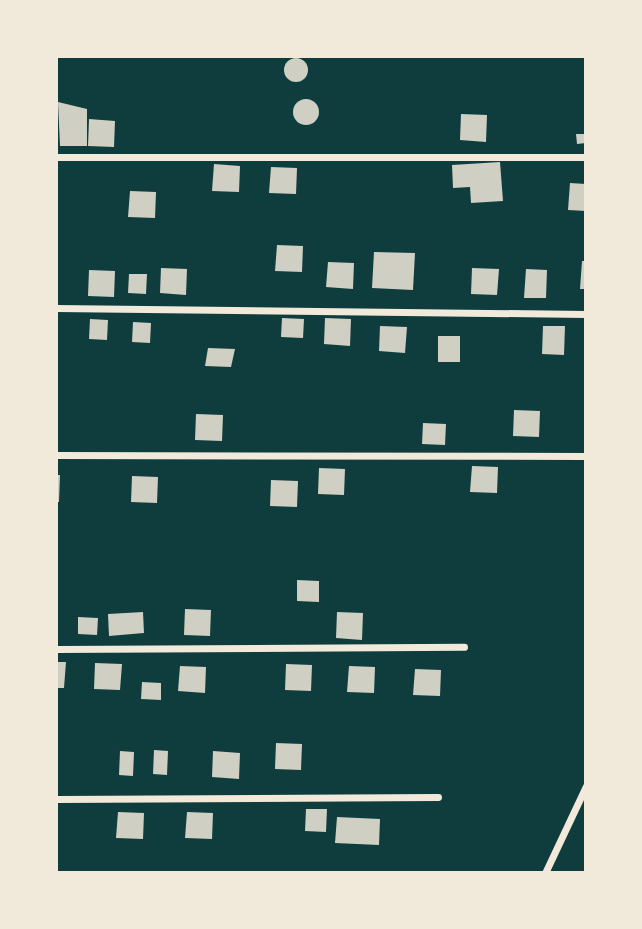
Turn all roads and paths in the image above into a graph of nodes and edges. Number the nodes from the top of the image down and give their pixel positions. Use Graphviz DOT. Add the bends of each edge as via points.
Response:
graph roads {
  1 [pos="56,157"];
  2 [pos="586,157"];
  3 [pos="56,308"];
  4 [pos="586,314"];
  5 [pos="56,454"];
  6 [pos="586,456"];
  7 [pos="464,648"];
  8 [pos="56,649"];
  9 [pos="586,786"];
  10 [pos="438,797"];
  11 [pos="56,799"];
  12 [pos="545,873"];
  1 -- 2 [label="street"];
  3 -- 4 [label="street"];
  5 -- 6 [label="street"];
  7 -- 8 [label="street"];
  9 -- 12 [label="street"];
  10 -- 11 [label="street"];
}
